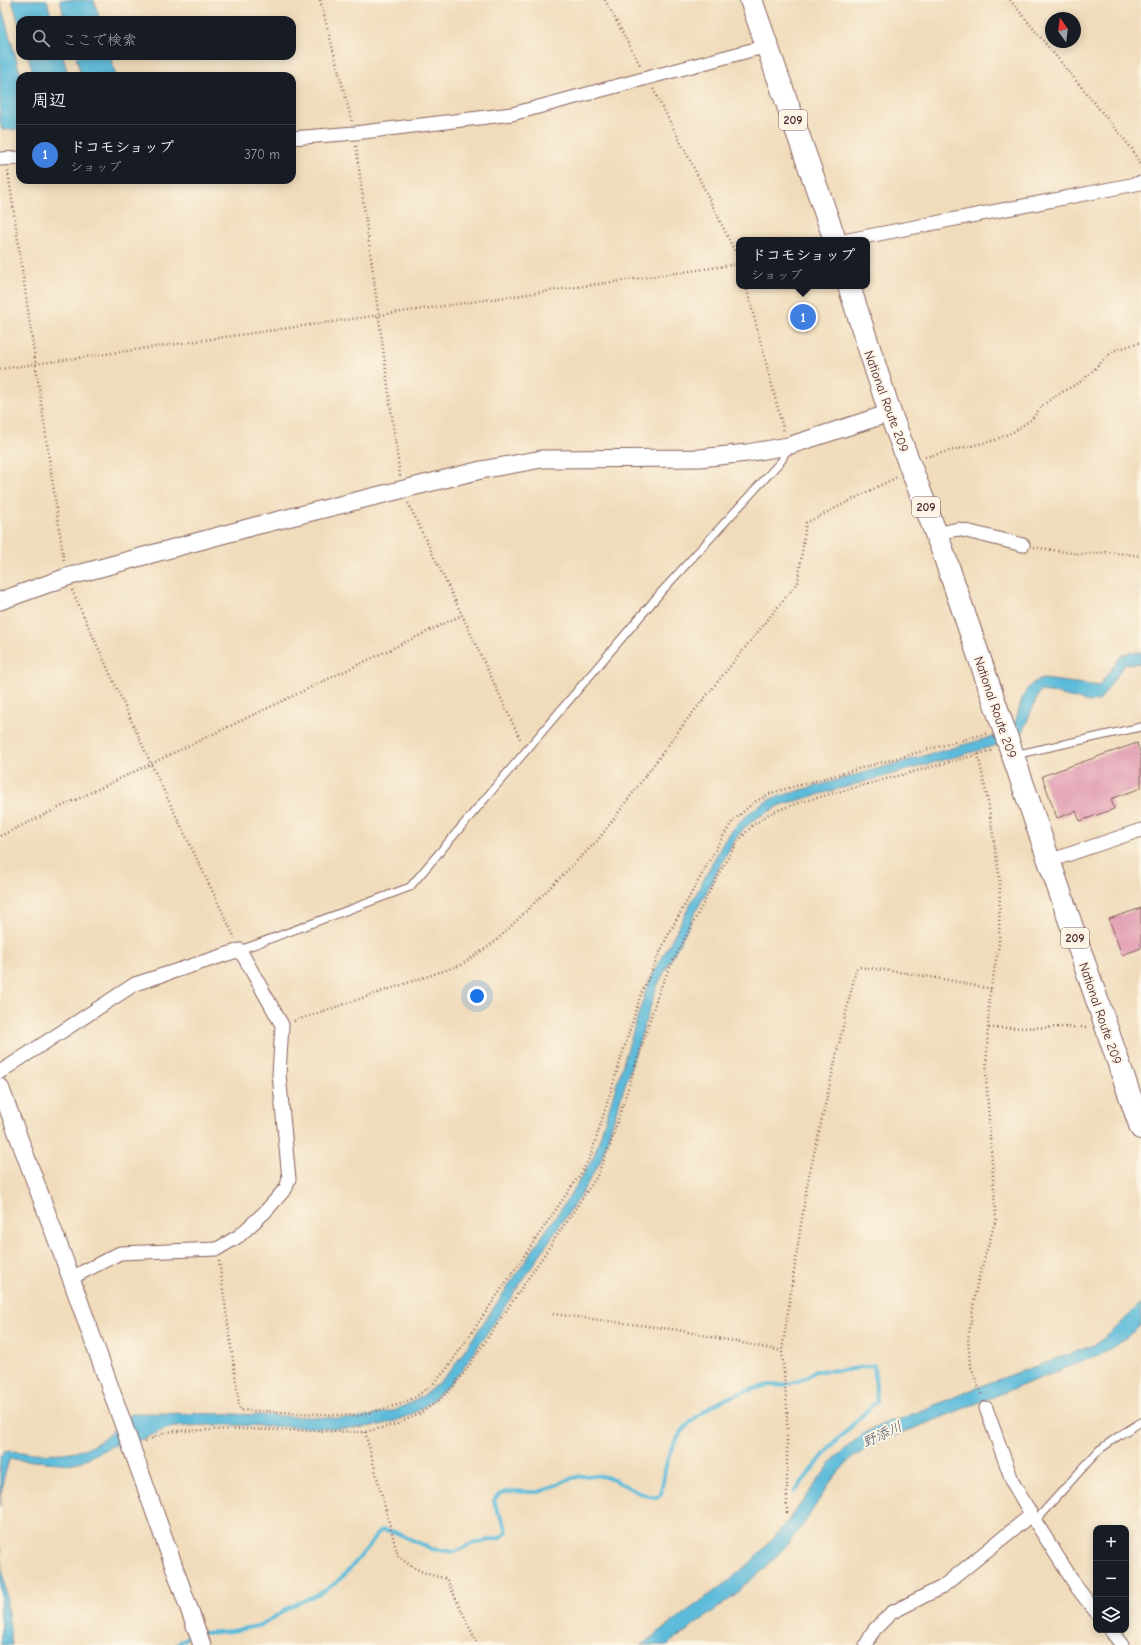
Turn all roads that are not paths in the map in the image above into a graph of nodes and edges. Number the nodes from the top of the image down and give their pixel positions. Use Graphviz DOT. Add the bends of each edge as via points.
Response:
graph roads {
  1 [pos="751,0"];
  2 [pos="767,46"];
  3 [pos="296,138"];
  4 [pos="16,158"];
  5 [pos="3,159"];
  6 [pos="1141,183"];
  7 [pos="834,237"];
  8 [pos="863,237"];
  9 [pos="850,289"];
  10 [pos="890,413"];
  11 [pos="788,446"];
  12 [pos="936,534"];
  13 [pos="1023,545"];
  14 [pos="0,601"];
  15 [pos="1141,727"];
  16 [pos="1005,741"];
  17 [pos="1141,830"];
  18 [pos="1049,861"];
  19 [pos="240,950"];
  20 [pos="0,1072"];
  21 [pos="0,1087"];
  22 [pos="1141,1128"];
  23 [pos="71,1278"];
  24 [pos="986,1408"];
  25 [pos="1141,1422"];
  26 [pos="1033,1518"];
  27 [pos="1093,1608"];
  28 [pos="1112,1633"];
  29 [pos="202,1645"];
  30 [pos="866,1645"];
  31 [pos="1122,1645"];
  1 -- 2 [label="highway, 209"];
  2 -- 3 [label="street" via="512,114"];
  2 -- 7 [label="highway, 209"];
  4 -- 5 [label="street"];
  6 -- 8 [label="street"];
  9 -- 10 [label="highway, National Route 209 / 209"];
  10 -- 11 [label="street"];
  10 -- 12 [label="highway, National Route 209 / 209"];
  11 -- 14 [label="street" via="700,458 542,459 481,470 255,526 67,577"];
  11 -- 19 [label="lane" via="782,460 662,591 410,887"];
  12 -- 13 [label="street" via="958,530"];
  12 -- 16 [label="highway, National Route 209 / 209"];
  15 -- 16 [label="lane"];
  16 -- 18 [label="highway, National Route 209 / 209"];
  17 -- 18 [label="street"];
  18 -- 22 [label="highway, National Route 209 / 209"];
  19 -- 20 [label="street" via="136,984"];
  19 -- 23 [label="street" via="282,1025 279,1074 289,1179 286,1188 239,1236 217,1249 120,1253"];
  21 -- 23 [label="street"];
  23 -- 29 [label="street"];
  24 -- 26 [label="street" via="1012,1483"];
  25 -- 26 [label="lane" via="1099,1450"];
  26 -- 27 [label="street"];
  26 -- 30 [label="street" via="942,1587 891,1613 874,1630"];
  28 -- 31 [label="street"];
}
